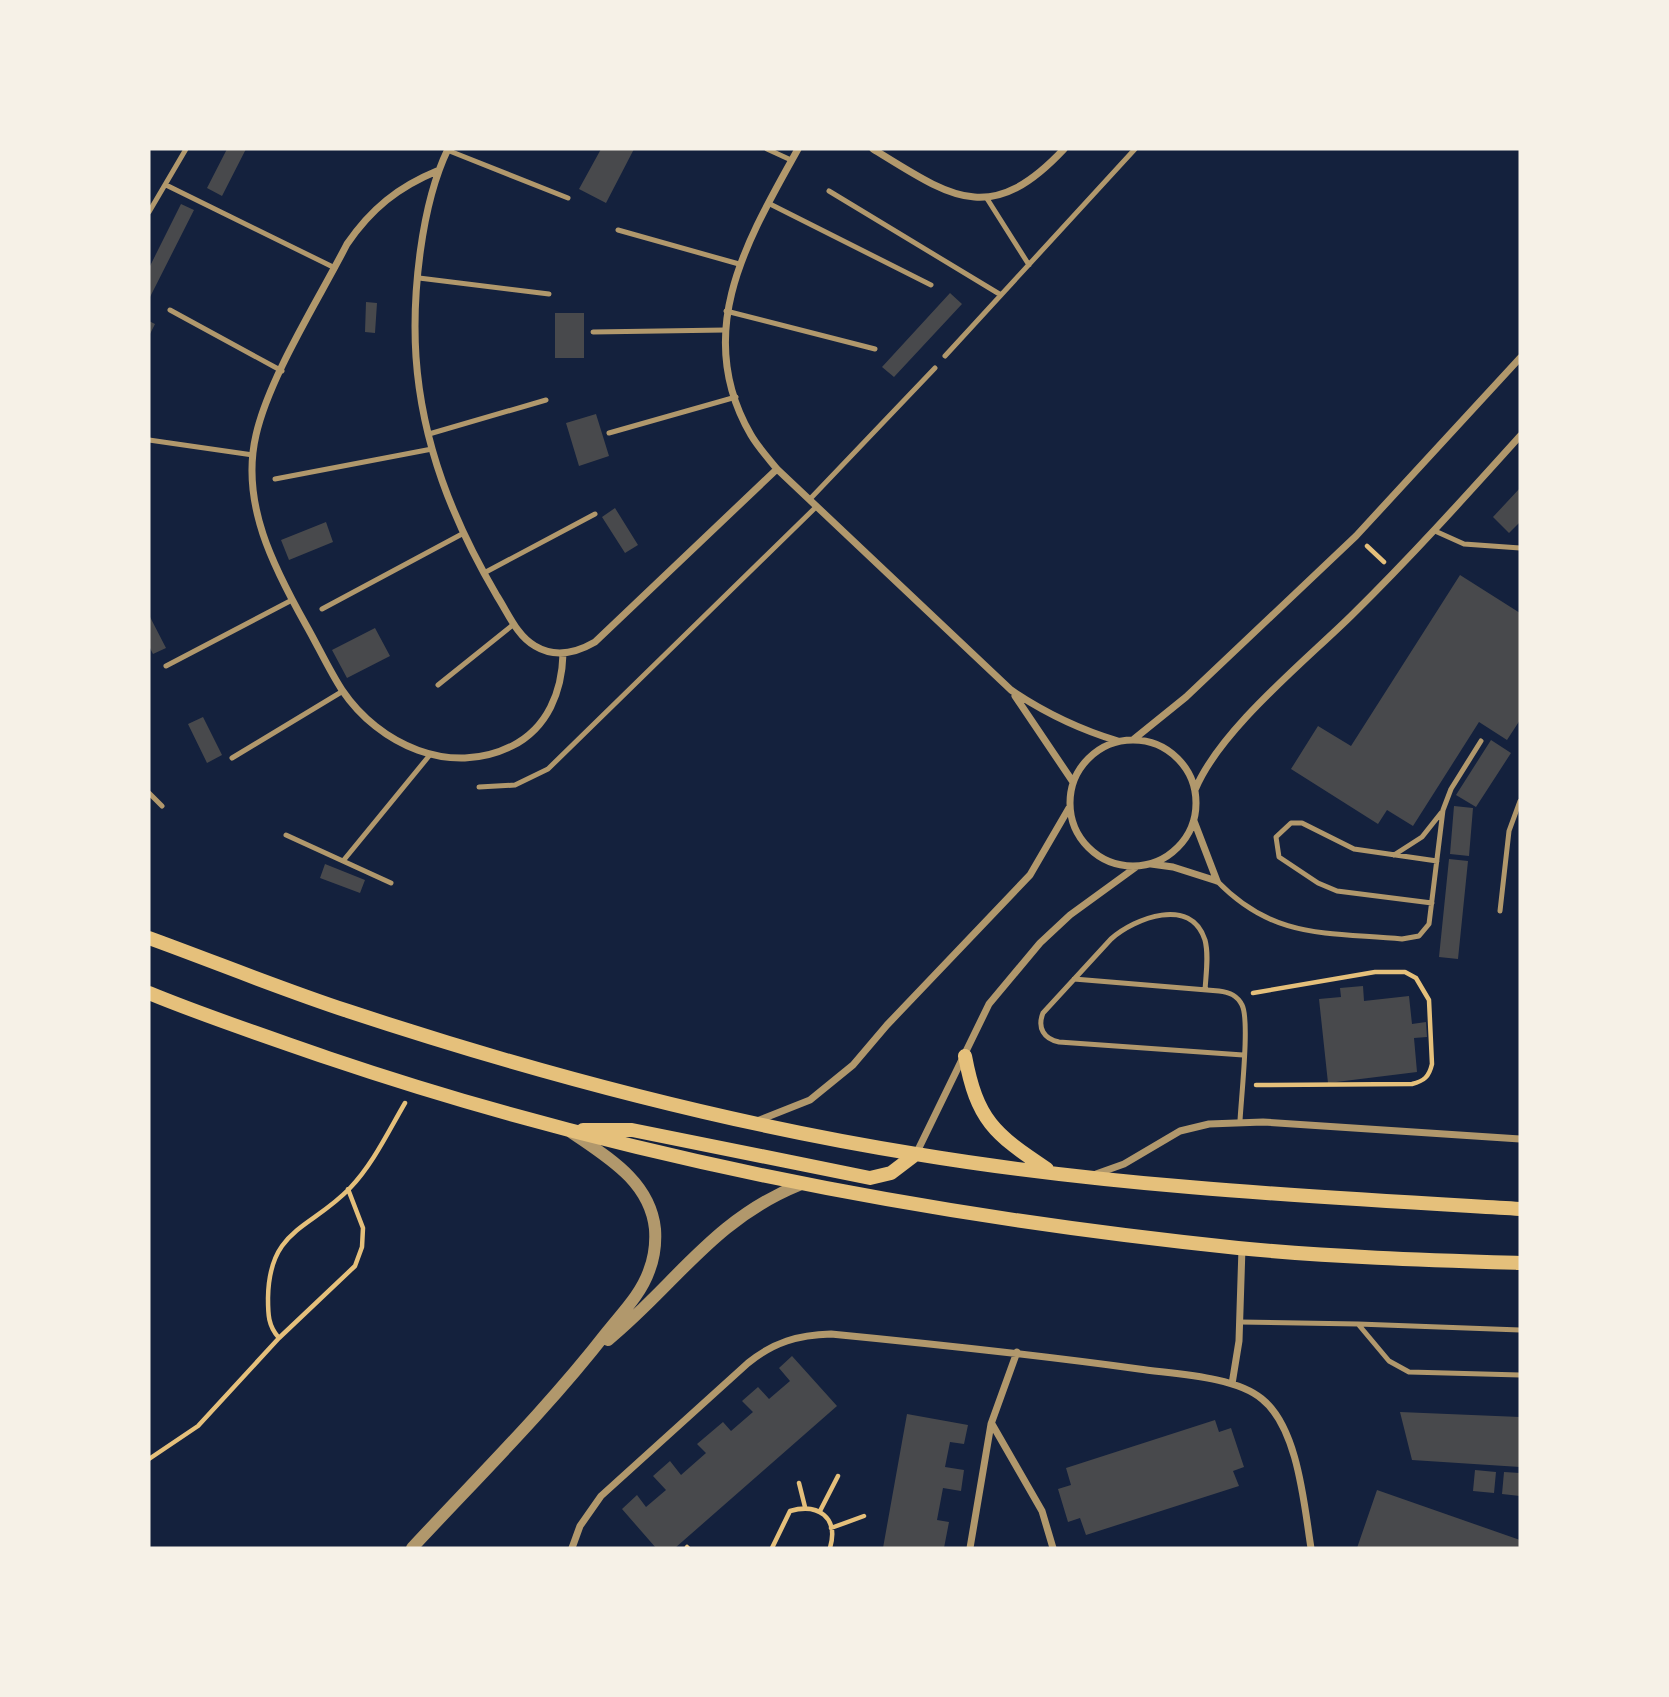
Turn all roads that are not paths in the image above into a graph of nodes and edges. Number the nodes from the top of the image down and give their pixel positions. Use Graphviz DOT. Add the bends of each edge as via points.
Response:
graph roads {
  1 [pos="186,149"];
  2 [pos="448,149"];
  3 [pos="767,149"];
  4 [pos="798,149"];
  5 [pos="873,149"];
  6 [pos="1064,149"];
  7 [pos="1135,149"];
  8 [pos="791,160"];
  9 [pos="437,171"];
  10 [pos="166,185"];
  11 [pos="829,191"];
  12 [pos="986,197"];
  13 [pos="568,198"];
  14 [pos="768,203"];
  15 [pos="149,212"];
  16 [pos="618,230"];
  17 [pos="739,264"];
  18 [pos="1029,265"];
  19 [pos="335,268"];
  20 [pos="419,278"];
  21 [pos="931,285"];
  22 [pos="550,294"];
  23 [pos="1001,295"];
  24 [pos="170,310"];
  25 [pos="726,311"];
  26 [pos="725,330"];
  27 [pos="593,332"];
  28 [pos="875,349"];
  29 [pos="945,356"];
  30 [pos="1520,358"];
  31 [pos="935,368"];
  32 [pos="282,371"];
  33 [pos="736,397"];
  34 [pos="546,400"];
  35 [pos="609,433"];
  36 [pos="429,434"];
  37 [pos="1520,436"];
  38 [pos="149,440"];
  39 [pos="432,449"];
  40 [pos="253,455"];
  41 [pos="777,469"];
  42 [pos="275,479"];
  43 [pos="810,499"];
  44 [pos="817,506"];
  45 [pos="596,514"];
  46 [pos="1435,531"];
  47 [pos="462,534"];
  48 [pos="1520,548"];
  49 [pos="484,573"];
  50 [pos="292,600"];
  51 [pos="322,609"];
  52 [pos="514,624"];
  53 [pos="563,654"];
  54 [pos="166,666"];
  55 [pos="438,685"];
  56 [pos="1011,690"];
  57 [pos="343,691"];
  58 [pos="1135,739"];
  59 [pos="1118,741"];
  60 [pos="1481,741"];
  61 [pos="429,756"];
  62 [pos="232,758"];
  63 [pos="1073,782"];
  64 [pos="479,787"];
  65 [pos="1195,790"];
  66 [pos="149,793"];
  67 [pos="1520,801"];
  68 [pos="162,806"];
  69 [pos="1069,808"];
  70 [pos="1443,810"];
  71 [pos="1194,821"];
  72 [pos="286,835"];
  73 [pos="1394,856"];
  74 [pos="343,861"];
  75 [pos="1437,861"];
  76 [pos="1151,864"];
  77 [pos="1136,866"];
  78 [pos="1217,881"];
  79 [pos="391,883"];
  80 [pos="1432,903"];
  81 [pos="1500,911"];
  82 [pos="149,938"];
  83 [pos="1074,979"];
  84 [pos="1205,990"];
  85 [pos="149,993"];
  86 [pos="1243,1055"];
  87 [pos="965,1056"];
  88 [pos="1240,1121"];
  89 [pos="754,1122"];
  90 [pos="571,1132"];
  91 [pos="1520,1139"];
  92 [pos="916,1154"];
  93 [pos="1051,1171"];
  94 [pos="1087,1176"];
  95 [pos="799,1185"];
  96 [pos="1520,1209"];
  97 [pos="1242,1248"];
  98 [pos="1520,1263"];
  99 [pos="1240,1322"];
  100 [pos="1358,1325"];
  101 [pos="1520,1330"];
  102 [pos="1017,1352"];
  103 [pos="589,1356"];
  104 [pos="1520,1375"];
  105 [pos="1232,1384"];
  106 [pos="991,1424"];
  107 [pos="412,1548"];
  108 [pos="572,1548"];
  109 [pos="970,1548"];
  110 [pos="1053,1548"];
  111 [pos="1311,1548"];
  1 -- 10 [label="lane"];
  2 -- 9 [label="street"];
  2 -- 13 [label="lane"];
  3 -- 8 [label="lane"];
  4 -- 8 [label="street"];
  5 -- 12 [label="street" via="935,188 960,196"];
  6 -- 12 [label="street" via="1034,179"];
  7 -- 18 [label="lane"];
  8 -- 14 [label="street"];
  9 -- 19 [label="street" via="414,180 374,209"];
  9 -- 20 [label="street"];
  10 -- 15 [label="lane"];
  10 -- 19 [label="lane"];
  11 -- 23 [label="lane"];
  12 -- 18 [label="lane"];
  14 -- 17 [label="street"];
  14 -- 21 [label="lane"];
  16 -- 17 [label="lane"];
  17 -- 25 [label="street"];
  18 -- 23 [label="lane"];
  19 -- 32 [label="street"];
  20 -- 22 [label="lane"];
  20 -- 36 [label="street" via="416,356"];
  23 -- 29 [label="lane"];
  24 -- 32 [label="lane"];
  25 -- 26 [label="street"];
  25 -- 28 [label="lane"];
  26 -- 27 [label="lane"];
  26 -- 33 [label="street" via="727,364"];
  30 -- 58 [label="street" via="1356,536"];
  31 -- 43 [label="lane"];
  32 -- 40 [label="street" via="263,413"];
  33 -- 35 [label="lane"];
  33 -- 41 [label="street" via="750,434"];
  34 -- 36 [label="lane"];
  36 -- 39 [label="street"];
  37 -- 46 [label="street"];
  38 -- 40 [label="lane"];
  39 -- 42 [label="lane"];
  39 -- 47 [label="street"];
  40 -- 50 [label="street" via="255,504 263,538"];
  41 -- 43 [label="street"];
  41 -- 53 [label="street" via="608,631 580,650"];
  43 -- 44 [label="street"];
  44 -- 56 [label="street"];
  44 -- 64 [label="lane" via="548,769 515,785"];
  45 -- 49 [label="lane"];
  46 -- 48 [label="lane" via="1464,544"];
  46 -- 65 [label="street" via="1238,727 1204,769"];
  47 -- 49 [label="street"];
  47 -- 51 [label="lane"];
  49 -- 52 [label="street"];
  50 -- 54 [label="lane"];
  50 -- 57 [label="street"];
  52 -- 53 [label="street" via="534,646"];
  52 -- 55 [label="lane"];
  53 -- 61 [label="street" via="562,674 549,712 521,742 476,759"];
  56 -- 59 [label="street" via="1056,718"];
  56 -- 63 [label="street"];
  57 -- 61 [label="street" via="381,729"];
  57 -- 62 [label="lane"];
  58 -- 59 [label="street"];
  58 -- 65 [label="street" via="1156,743 1174,754 1188,770"];
  59 -- 63 [label="street" via="1083,763"];
  60 -- 70 [label="lane"];
  61 -- 74 [label="lane"];
  63 -- 69 [label="street"];
  65 -- 71 [label="street"];
  66 -- 68 [label="lane"];
  67 -- 81 [label="lane" via="1509,831"];
  69 -- 77 [label="street" via="1084,844 1108,860"];
  69 -- 89 [label="street" via="1030,875 853,1065 810,1100"];
  70 -- 73 [label="lane" via="1422,837"];
  70 -- 75 [label="lane"];
  71 -- 76 [label="street" via="1177,847"];
  71 -- 78 [label="street"];
  72 -- 74 [label="lane"];
  73 -- 75 [label="lane"];
  73 -- 80 [label="lane" via="1354,849 1302,823 1291,822 1276,836 1279,857 1327,888"];
  74 -- 79 [label="lane"];
  75 -- 80 [label="lane"];
  76 -- 77 [label="street"];
  76 -- 78 [label="street"];
  77 -- 87 [label="street" via="1070,915 1013,973 989,1004"];
  78 -- 80 [label="lane" via="1269,921 1302,930 1411,939 1429,924"];
  82 -- 89 [label="main road" via="345,1010 495,1057 643,1098"];
  83 -- 84 [label="lane"];
  83 -- 84 [label="lane" via="1122,930 1147,918 1172,915 1192,922 1205,940"];
  83 -- 86 [label="lane" via="1043,1013 1041,1029 1051,1040"];
  84 -- 86 [label="lane" via="1228,992 1244,1011"];
  85 -- 90 [label="main road" via="414,1087"];
  86 -- 88 [label="lane"];
  87 -- 92 [label="street"];
  87 -- 93 [label="main road" via="971,1090 981,1112 1012,1147"];
  88 -- 91 [label="street"];
  88 -- 94 [label="street" via="1180,1131 1124,1164"];
  89 -- 92 [label="main road"];
  90 -- 92 [label="main road" via="632,1130 870,1178 891,1173"];
  90 -- 95 [label="main road"];
  90 -- 103 [label="street" via="632,1179 655,1228 655,1250 645,1280"];
  92 -- 93 [label="main road"];
  93 -- 94 [label="main road"];
  94 -- 96 [label="main road" via="1247,1193"];
  95 -- 97 [label="main road" via="1027,1223"];
  95 -- 103 [label="street" via="733,1220"];
  97 -- 98 [label="main road"];
  97 -- 99 [label="street"];
  99 -- 100 [label="lane"];
  99 -- 105 [label="street"];
  100 -- 101 [label="lane"];
  100 -- 104 [label="lane" via="1389,1361 1409,1372"];
  102 -- 105 [label="street"];
  102 -- 106 [label="street"];
  102 -- 108 [label="street" via="831,1334 786,1340 748,1363 601,1496 580,1526"];
  103 -- 107 [label="street"];
  105 -- 111 [label="street" via="1262,1398 1286,1430"];
  106 -- 109 [label="street"];
  106 -- 110 [label="street" via="1042,1511"];
}
